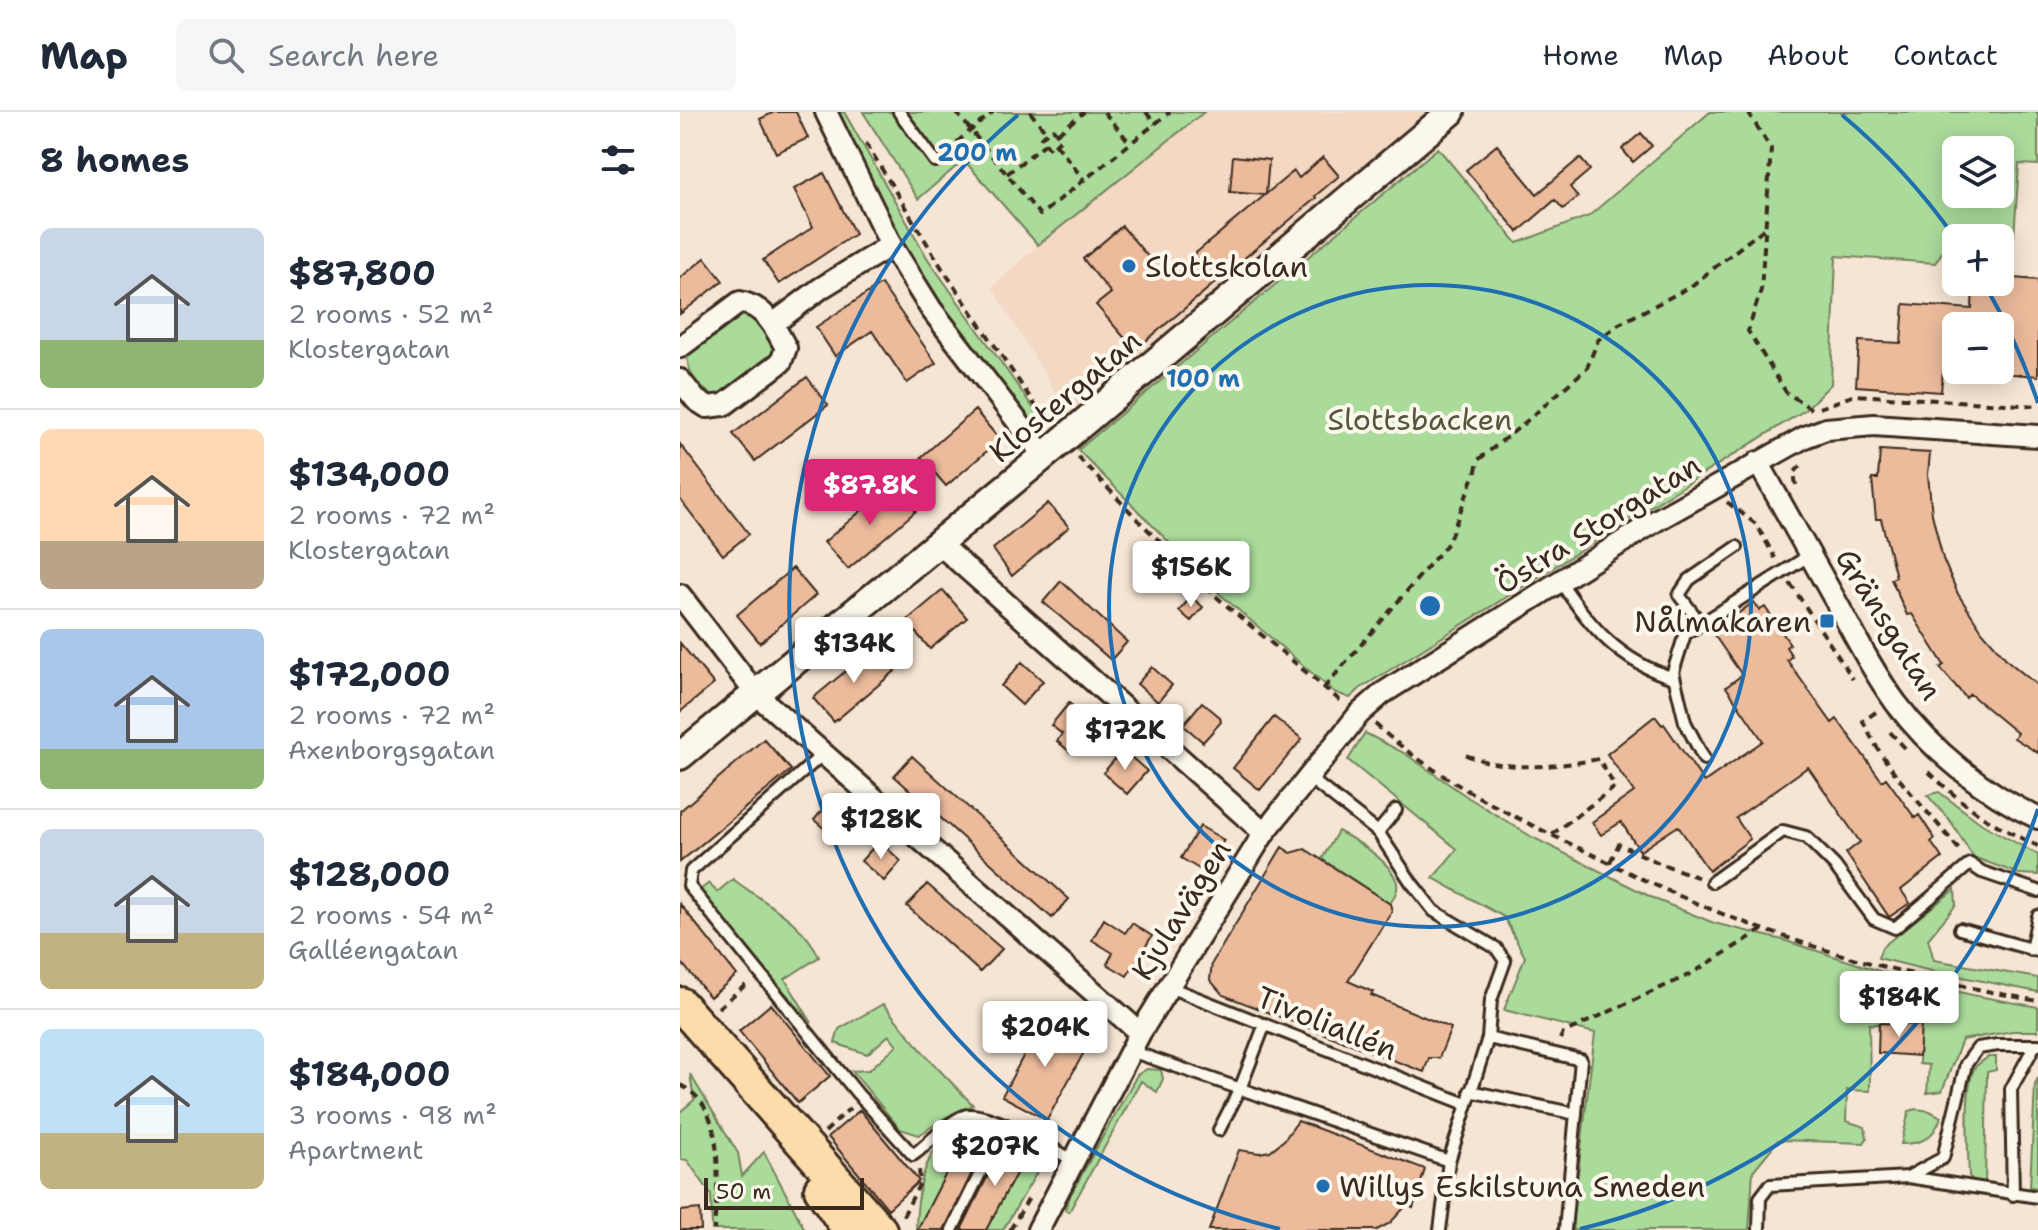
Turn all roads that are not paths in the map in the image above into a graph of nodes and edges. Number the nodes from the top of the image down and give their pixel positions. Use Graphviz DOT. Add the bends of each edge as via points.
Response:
graph roads {
  1 [pos="826,112"];
  2 [pos="899,112"];
  3 [pos="1451,112"];
  4 [pos="935,161"];
  5 [pos="891,245"];
  6 [pos="773,324"];
  7 [pos="680,347"];
  8 [pos="680,380"];
  9 [pos="2038,436"];
  10 [pos="1053,449"];
  11 [pos="1758,462"];
  12 [pos="938,543"];
  13 [pos="1737,547"];
  14 [pos="1810,555"];
  15 [pos="1560,581"];
  16 [pos="683,604"];
  17 [pos="1701,624"];
  18 [pos="1674,678"];
  19 [pos="757,695"];
  20 [pos="824,753"];
  21 [pos="680,756"];
  22 [pos="1704,759"];
  23 [pos="1308,777"];
  24 [pos="1396,810"];
  25 [pos="2038,818"];
  26 [pos="1378,832"];
  27 [pos="1264,833"];
  28 [pos="1712,882"];
  29 [pos="2038,891"];
  30 [pos="2038,916"];
  31 [pos="1960,929"];
  32 [pos="2034,951"];
  33 [pos="1169,987"];
  34 [pos="680,1004"];
  35 [pos="1265,1024"];
  36 [pos="1488,1038"];
  37 [pos="1136,1042"];
  38 [pos="2037,1045"];
  39 [pos="746,1077"];
  40 [pos="1240,1089"];
  41 [pos="1470,1091"];
  42 [pos="1466,1104"];
  43 [pos="1576,1114"];
  44 [pos="1004,1125"];
  45 [pos="1219,1130"];
  46 [pos="1074,1161"];
  47 [pos="1449,1161"];
  48 [pos="1908,1177"];
  49 [pos="2013,1195"];
  50 [pos="2038,1197"];
  51 [pos="891,1225"];
  52 [pos="1045,1227"];
  53 [pos="849,1230"];
  54 [pos="952,1230"];
  55 [pos="1440,1230"];
  56 [pos="1565,1230"];
  57 [pos="1759,1230"];
  1 -- 5 [label="street"];
  2 -- 4 [label="lane"];
  3 -- 10 [label="street, Klostergatan"];
  5 -- 6 [label="street"];
  5 -- 10 [label="street" via="931,309"];
  6 -- 7 [label="street" via="750,303 740,302"];
  6 -- 8 [label="street" via="786,348 781,362 724,405 707,407"];
  9 -- 11 [label="street, Östra Storgatan" via="1847,426 1818,432"];
  10 -- 12 [label="street, Klostergatan"];
  11 -- 14 [label="street, Gränsgatan"];
  11 -- 15 [label="street, Östra Storgatan"];
  12 -- 19 [label="street, Klostergatan"];
  12 -- 27 [label="street"];
  13 -- 17 [label="lane" via="1689,580 1679,595"];
  14 -- 17 [label="lane"];
  14 -- 25 [label="street, Gränsgatan" via="1897,705 1970,775"];
  15 -- 18 [label="lane" via="1586,621 1620,650 1653,672"];
  15 -- 23 [label="street, Östra Storgatan" via="1383,693"];
  16 -- 19 [label="street"];
  17 -- 18 [label="lane" via="1685,634"];
  18 -- 22 [label="lane" via="1685,722"];
  19 -- 20 [label="street"];
  19 -- 21 [label="street, Klostergatan"];
  20 -- 37 [label="street"];
  20 -- 44 [label="lane" via="691,871 689,886 913,1155 962,1116 976,1114"];
  23 -- 26 [label="lane"];
  23 -- 27 [label="street, Östra Storgatan"];
  24 -- 26 [label="lane"];
  26 -- 36 [label="lane" via="1434,911 1496,948 1505,961 1491,1000"];
  27 -- 33 [label="street, Kjulavägen"];
  28 -- 29 [label="lane" via="1783,831 1806,837 1874,919 1895,928 1970,864"];
  30 -- 32 [label="lane"];
  31 -- 32 [label="lane"];
  33 -- 35 [label="lane, Tivoliallén"];
  33 -- 37 [label="street, Kjulavägen"];
  34 -- 39 [label="main road"];
  35 -- 40 [label="lane"];
  35 -- 42 [label="lane, Tivoliallén"];
  36 -- 41 [label="lane"];
  36 -- 43 [label="lane" via="1581,1060"];
  37 -- 40 [label="lane"];
  37 -- 46 [label="street, Kjulavägen"];
  38 -- 48 [label="lane" via="1978,1048 1966,1064 1943,1158"];
  38 -- 49 [label="lane" via="2011,1089"];
  39 -- 51 [label="main road"];
  39 -- 53 [label="main road"];
  40 -- 45 [label="lane"];
  40 -- 47 [label="lane"];
  41 -- 42 [label="lane"];
  41 -- 43 [label="lane"];
  42 -- 47 [label="lane"];
  43 -- 56 [label="lane"];
  44 -- 46 [label="lane"];
  44 -- 54 [label="lane"];
  46 -- 52 [label="street, Kjulavägen"];
  47 -- 55 [label="lane"];
  48 -- 49 [label="lane"];
  48 -- 57 [label="lane" via="1770,1185 1760,1198"];
  49 -- 50 [label="lane"];
}
